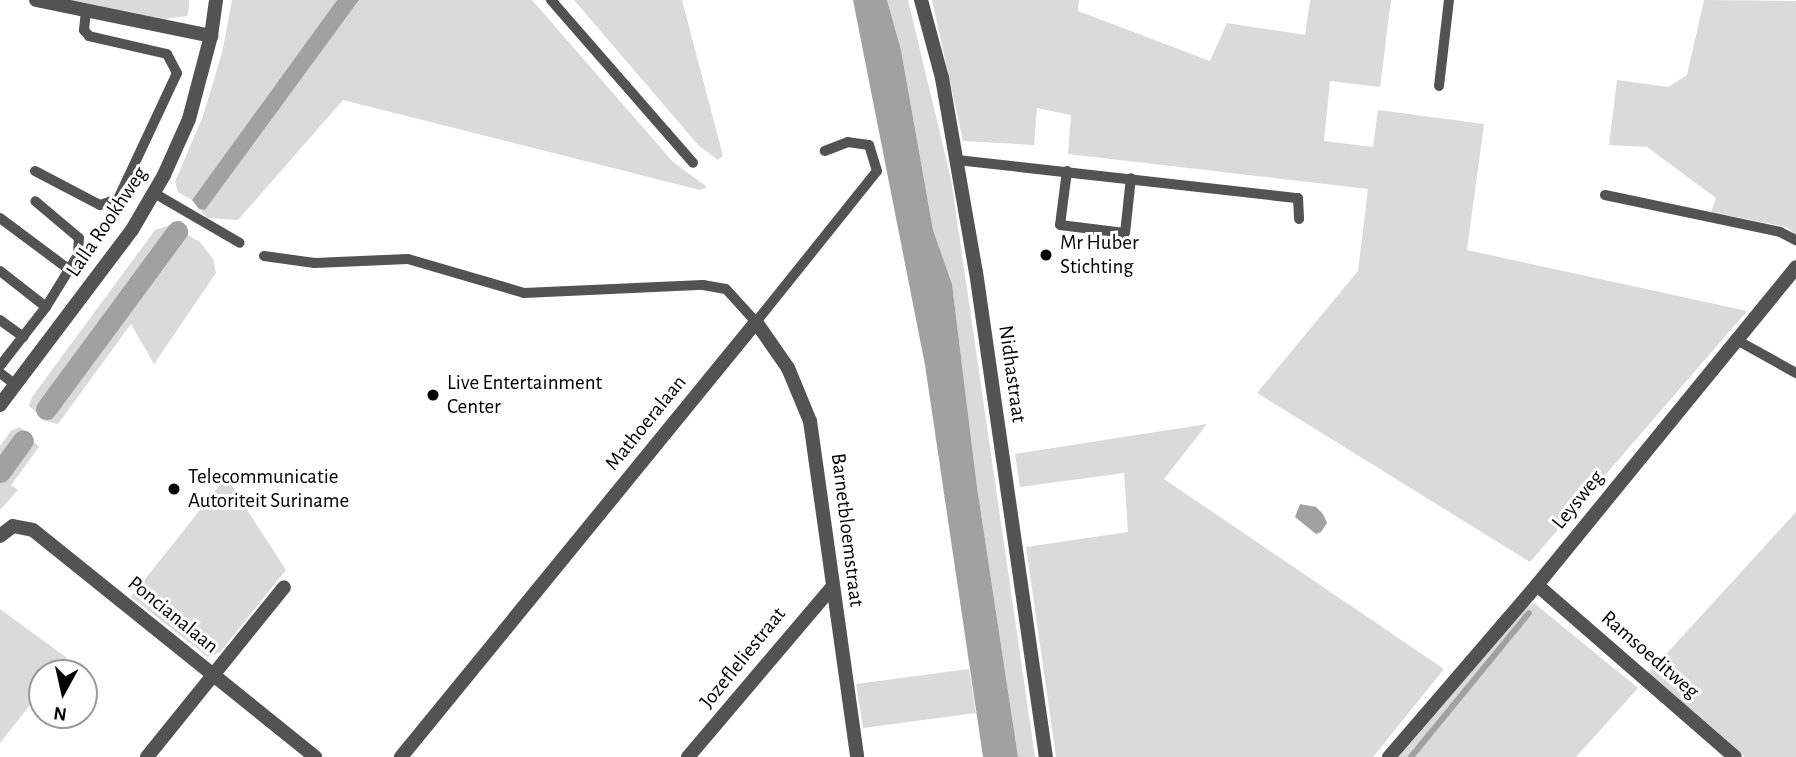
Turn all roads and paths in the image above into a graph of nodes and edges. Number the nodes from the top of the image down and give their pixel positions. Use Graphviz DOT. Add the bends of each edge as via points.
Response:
graph roads {
  1 [pos="36,0"];
  2 [pos="216,0"];
  3 [pos="551,0"];
  4 [pos="921,0"];
  5 [pos="1449,0"];
  6 [pos="86,10"];
  7 [pos="211,36"];
  8 [pos="1439,86"];
  9 [pos="825,151"];
  10 [pos="957,160"];
  11 [pos="693,163"];
  12 [pos="34,171"];
  13 [pos="1067,171"];
  14 [pos="1131,178"];
  15 [pos="154,193"];
  16 [pos="1605,195"];
  17 [pos="35,201"];
  18 [pos="0,218"];
  19 [pos="1299,219"];
  20 [pos="1796,240"];
  21 [pos="240,243"];
  22 [pos="264,256"];
  23 [pos="1796,267"];
  24 [pos="0,271"];
  25 [pos="71,271"];
  26 [pos="46,307"];
  27 [pos="0,320"];
  28 [pos="755,322"];
  29 [pos="23,337"];
  30 [pos="1735,339"];
  31 [pos="0,366"];
  32 [pos="0,373"];
  33 [pos="1796,373"];
  34 [pos="4,397"];
  35 [pos="0,536"];
  36 [pos="1537,585"];
  37 [pos="284,587"];
  38 [pos="832,587"];
  39 [pos="214,674"];
  40 [pos="147,757"];
  41 [pos="315,757"];
  42 [pos="401,757"];
  43 [pos="688,757"];
  44 [pos="857,757"];
  45 [pos="1046,757"];
  46 [pos="1389,757"];
  47 [pos="1735,757"];
  1 -- 6 [label="street"];
  2 -- 7 [label="street, Lalla Rookhweg"];
  3 -- 11 [label="lane"];
  4 -- 10 [label="street, Nidhastraat"];
  5 -- 8 [label="lane"];
  6 -- 7 [label="street"];
  6 -- 12 [label="lane" via="84,30 89,36 167,54 177,73 118,199 100,205"];
  7 -- 15 [label="street, Lalla Rookhweg" via="189,119"];
  9 -- 28 [label="lane, Mathoeralaan" via="848,142 869,145 877,171"];
  10 -- 13 [label="lane"];
  10 -- 45 [label="street, Nidhastraat"];
  13 -- 14 [label="lane"];
  13 -- 14 [label="lane" via="1060,225 1125,233"];
  14 -- 19 [label="lane" via="1298,198"];
  15 -- 21 [label="lane"];
  15 -- 34 [label="street, Lalla Rookhweg" via="132,230"];
  16 -- 20 [label="lane" via="1780,232"];
  17 -- 25 [label="lane" via="79,238"];
  18 -- 25 [label="lane"];
  22 -- 28 [label="lane" via="315,263 408,259 523,293 703,285 726,289"];
  23 -- 30 [label="street, Leysweg"];
  24 -- 26 [label="lane"];
  25 -- 26 [label="lane"];
  26 -- 29 [label="lane"];
  27 -- 29 [label="lane"];
  28 -- 38 [label="street, Barnetbloemstraat" via="788,368 810,421"];
  28 -- 42 [label="street, Mathoeralaan"];
  29 -- 31 [label="lane"];
  30 -- 33 [label="lane"];
  30 -- 36 [label="street, Leysweg"];
  32 -- 34 [label="lane"];
  35 -- 39 [label="street, Poncianalaan" via="13,526 33,530"];
  36 -- 46 [label="street, Leysweg"];
  36 -- 47 [label="street, Ramsoeditweg"];
  37 -- 39 [label="street"];
  38 -- 43 [label="street, Jozefleliestraat"];
  38 -- 44 [label="street, Barnetbloemstraat"];
  39 -- 40 [label="street"];
  39 -- 41 [label="street, Poncianalaan"];
}
